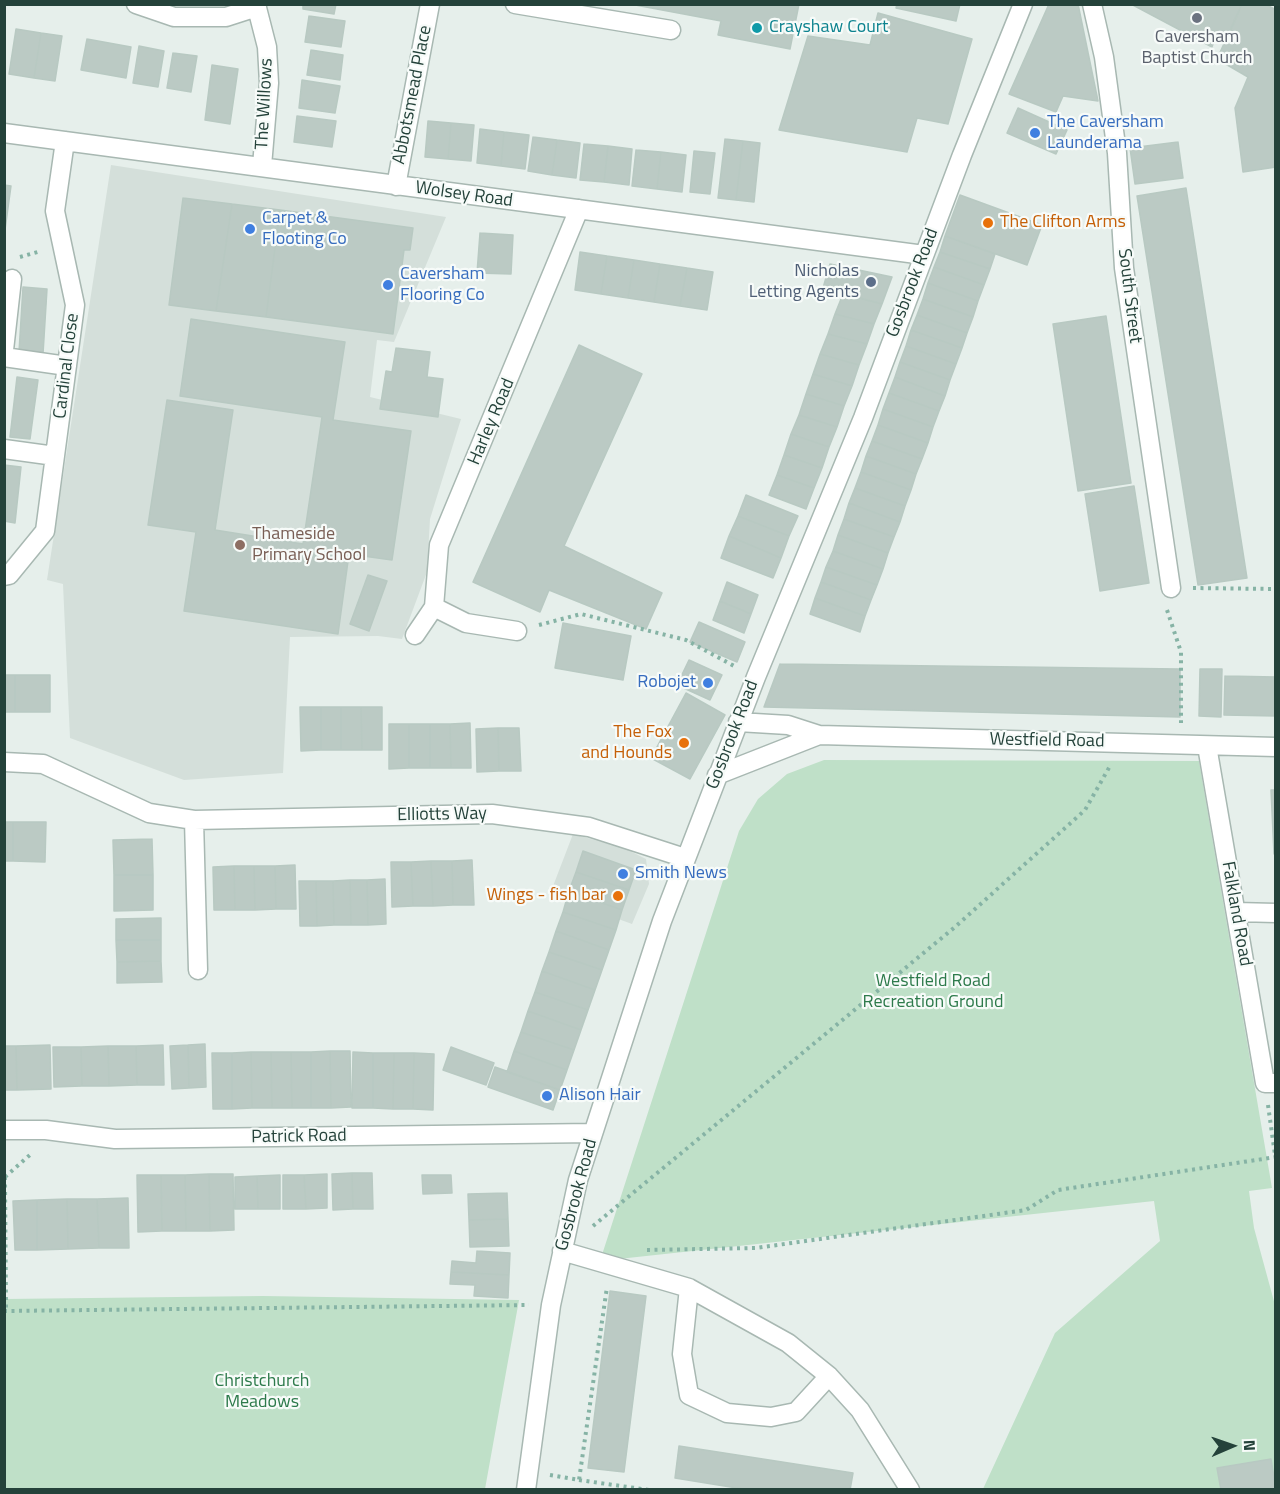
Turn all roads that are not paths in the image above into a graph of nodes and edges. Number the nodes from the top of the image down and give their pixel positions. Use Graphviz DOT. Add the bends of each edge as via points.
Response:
graph roads {
  1 [pos="136,4"];
  2 [pos="430,4"];
  3 [pos="515,4"];
  4 [pos="1023,4"];
  5 [pos="1092,4"];
  6 [pos="257,6"];
  7 [pos="671,30"];
  8 [pos="4,133"];
  9 [pos="65,141"];
  10 [pos="262,166"];
  11 [pos="396,186"];
  12 [pos="579,209"];
  13 [pos="924,255"];
  14 [pos="12,279"];
  15 [pos="4,350"];
  16 [pos="4,357"];
  17 [pos="67,366"];
  18 [pos="4,450"];
  19 [pos="55,456"];
  20 [pos="4,576"];
  21 [pos="1171,588"];
  22 [pos="434,607"];
  23 [pos="517,631"];
  24 [pos="414,635"];
  25 [pos="738,722"];
  26 [pos="819,735"];
  27 [pos="1207,746"];
  28 [pos="1275,747"];
  29 [pos="4,762"];
  30 [pos="717,775"];
  31 [pos="194,820"];
  32 [pos="685,858"];
  33 [pos="1236,912"];
  34 [pos="1275,913"];
  35 [pos="198,970"];
  36 [pos="1270,1083"];
  37 [pos="4,1130"];
  38 [pos="593,1133"];
  39 [pos="562,1251"];
  40 [pos="689,1288"];
  41 [pos="830,1376"];
  42 [pos="526,1490"];
  43 [pos="910,1490"];
  1 -- 6 [label="street, The Willows" via="174,17 226,17"];
  2 -- 11 [label="street, Abbotsmead Place"];
  3 -- 7 [label="street"];
  4 -- 13 [label="street, Gosbrook Road"];
  5 -- 21 [label="street, South Street" via="1104,57 1117,153 1124,268"];
  6 -- 10 [label="street, The Willows" via="267,47 269,83"];
  8 -- 9 [label="street, Wolsey Road"];
  9 -- 10 [label="street, Wolsey Road"];
  9 -- 17 [label="street, Cardinal Close" via="55,211 75,305"];
  10 -- 11 [label="street, Wolsey Road"];
  11 -- 12 [label="street, Wolsey Road"];
  12 -- 13 [label="street, Wolsey Road"];
  12 -- 22 [label="street, Harley Road" via="440,545"];
  13 -- 25 [label="street, Gosbrook Road" via="863,418"];
  14 -- 15 [label="street"];
  16 -- 17 [label="street"];
  17 -- 19 [label="street, Cardinal Close"];
  18 -- 19 [label="street"];
  19 -- 20 [label="street, Cardinal Close" via="45,531 9,575"];
  22 -- 23 [label="street" via="466,623"];
  22 -- 24 [label="street"];
  25 -- 26 [label="street, Westfield Road" via="788,726"];
  25 -- 30 [label="street, Gosbrook Road"];
  26 -- 27 [label="street, Westfield Road"];
  26 -- 30 [label="street, Westfield Road"];
  27 -- 28 [label="street, Westfield Road"];
  27 -- 33 [label="street, Falkland Road"];
  29 -- 31 [label="street, Elliotts Way" via="43,764 149,813"];
  30 -- 32 [label="street, Gosbrook Road"];
  31 -- 32 [label="street, Elliotts Way" via="492,814 589,828"];
  31 -- 35 [label="street"];
  32 -- 38 [label="street, Gosbrook Road"];
  33 -- 34 [label="street"];
  33 -- 36 [label="street, Falkland Road"];
  37 -- 38 [label="street, Patrick Road" via="46,1130 115,1139"];
  38 -- 39 [label="street, Gosbrook Road"];
  39 -- 40 [label="street"];
  39 -- 42 [label="street, Gosbrook Road"];
  40 -- 41 [label="street" via="788,1343"];
  40 -- 41 [label="street" via="682,1354 689,1395 727,1413 771,1418 796,1412"];
  41 -- 43 [label="street" via="860,1410"];
}
